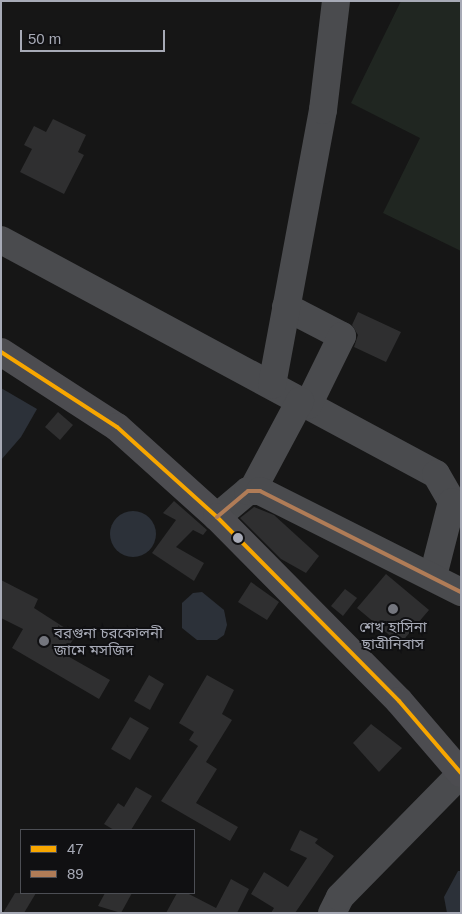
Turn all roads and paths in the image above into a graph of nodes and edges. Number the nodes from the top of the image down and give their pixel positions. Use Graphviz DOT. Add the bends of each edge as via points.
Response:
graph roads {
  1 [pos="336,1"];
  2 [pos="1,240"];
  3 [pos="286,307"];
  4 [pos="1,352"];
  5 [pos="272,385"];
  6 [pos="304,403"];
  7 [pos="253,489"];
  8 [pos="217,517"];
  9 [pos="433,576"];
  10 [pos="461,592"];
  11 [pos="461,774"];
  12 [pos="332,913"];
  1 -- 3 [label="street" via="323,110"];
  2 -- 5 [label="street"];
  3 -- 5 [label="street"];
  3 -- 6 [label="street" via="342,336"];
  4 -- 8 [label="main road" via="117,427"];
  5 -- 6 [label="street"];
  6 -- 7 [label="street"];
  6 -- 9 [label="street" via="436,474 452,502"];
  7 -- 8 [label="street"];
  7 -- 9 [label="street"];
  8 -- 11 [label="main road" via="399,701"];
  9 -- 10 [label="street"];
  11 -- 12 [label="street" via="340,897"];
}
